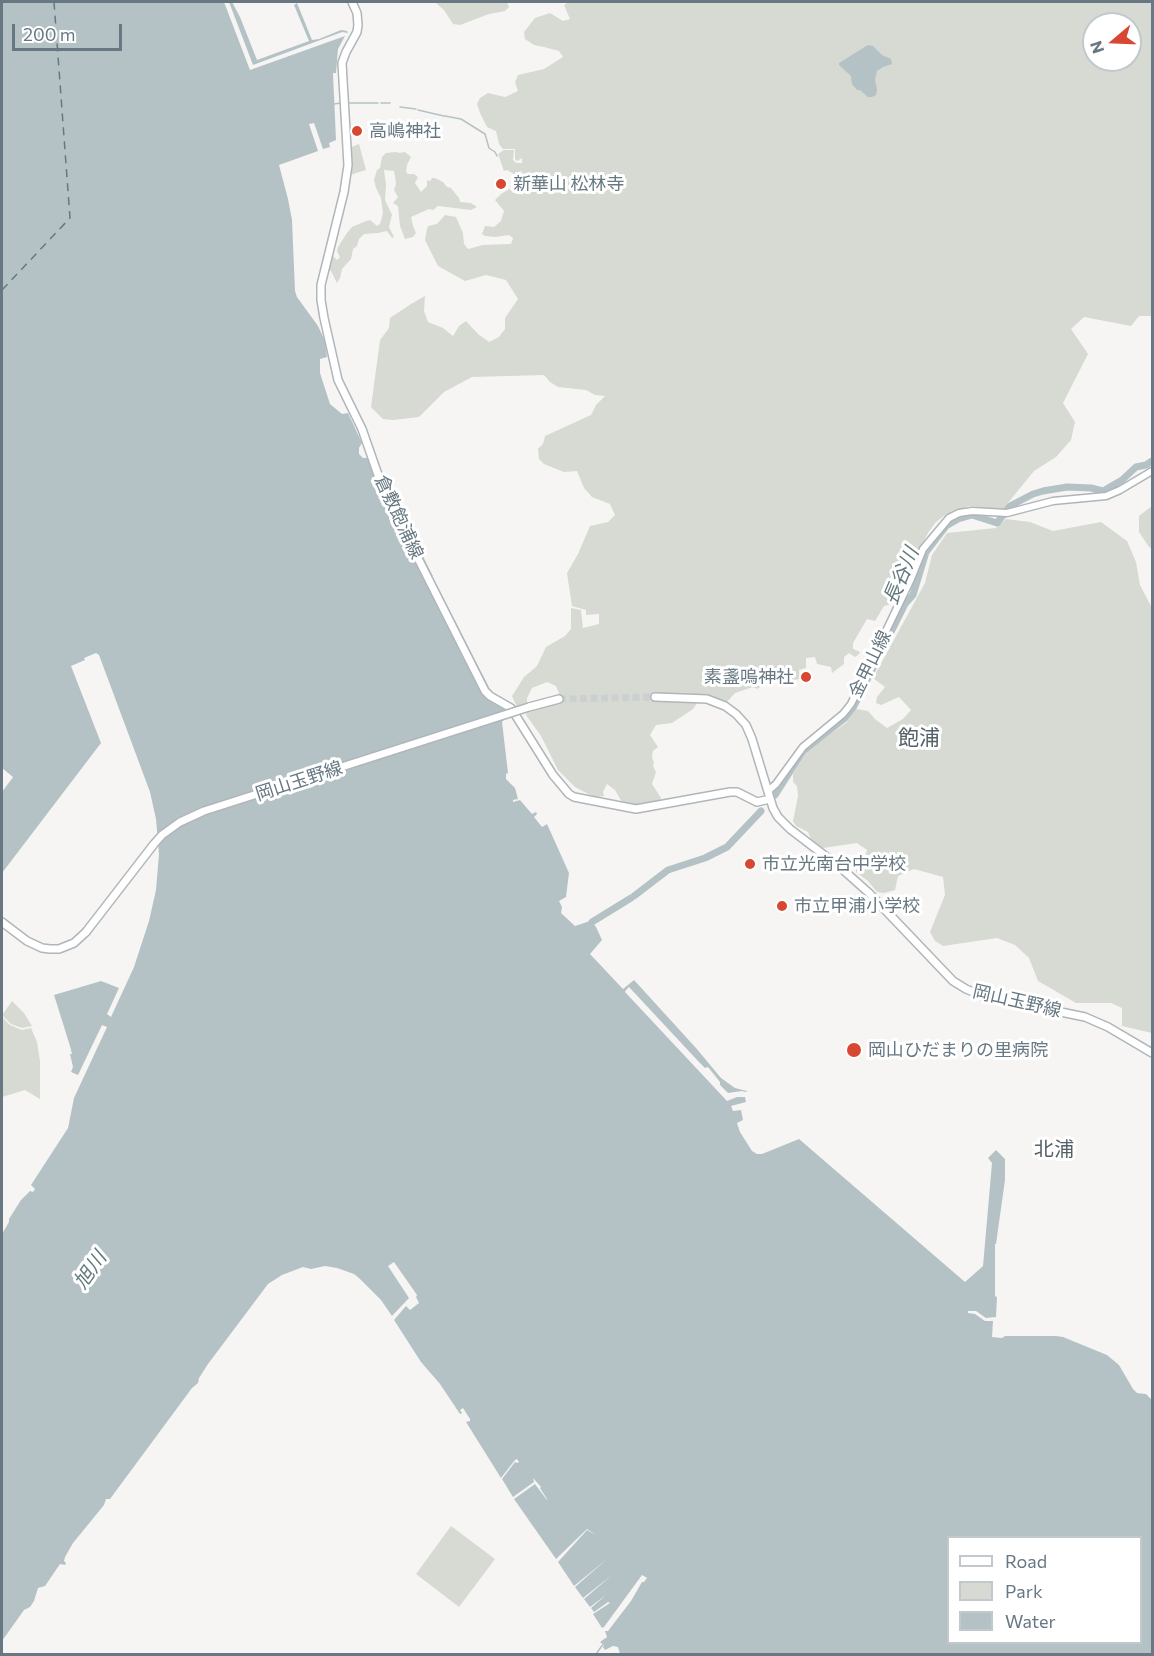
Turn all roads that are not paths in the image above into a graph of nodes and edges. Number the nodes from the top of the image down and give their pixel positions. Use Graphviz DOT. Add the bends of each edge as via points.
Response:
graph roads {
  1 [pos="352,2"];
  2 [pos="1152,471"];
  3 [pos="655,697"];
  4 [pos="559,699"];
  5 [pos="769,795"];
  6 [pos="2,916"];
  7 [pos="2,922"];
  8 [pos="86,932"];
  9 [pos="1152,1053"];
  1 -- 5 [label="main road, 倉敷飽浦線" via="357,32 342,63 348,165 321,285 324,318 340,385 362,429 382,489 485,691 511,708 560,785 574,796 636,809 730,792 757,802"];
  2 -- 5 [label="main road, 金甲山線" via="1106,496 1053,501 1004,513 964,512 943,524 923,549 851,704 803,747"];
  3 -- 5 [label="main road, 岡山玉野線" via="707,699 731,709 749,732"];
  4 -- 8 [label="main road, 岡山玉野線, bridge" via="204,811 180,822 154,844"];
  5 -- 9 [label="main road, 岡山玉野線" via="784,824 869,893 953,981 983,996 1085,1017"];
  6 -- 8 [label="main road, 岡山玉野線" via="27,937 43,944 59,945"];
  7 -- 8 [label="main road, 岡山玉野線" via="27,941 50,949 74,943"];
}
